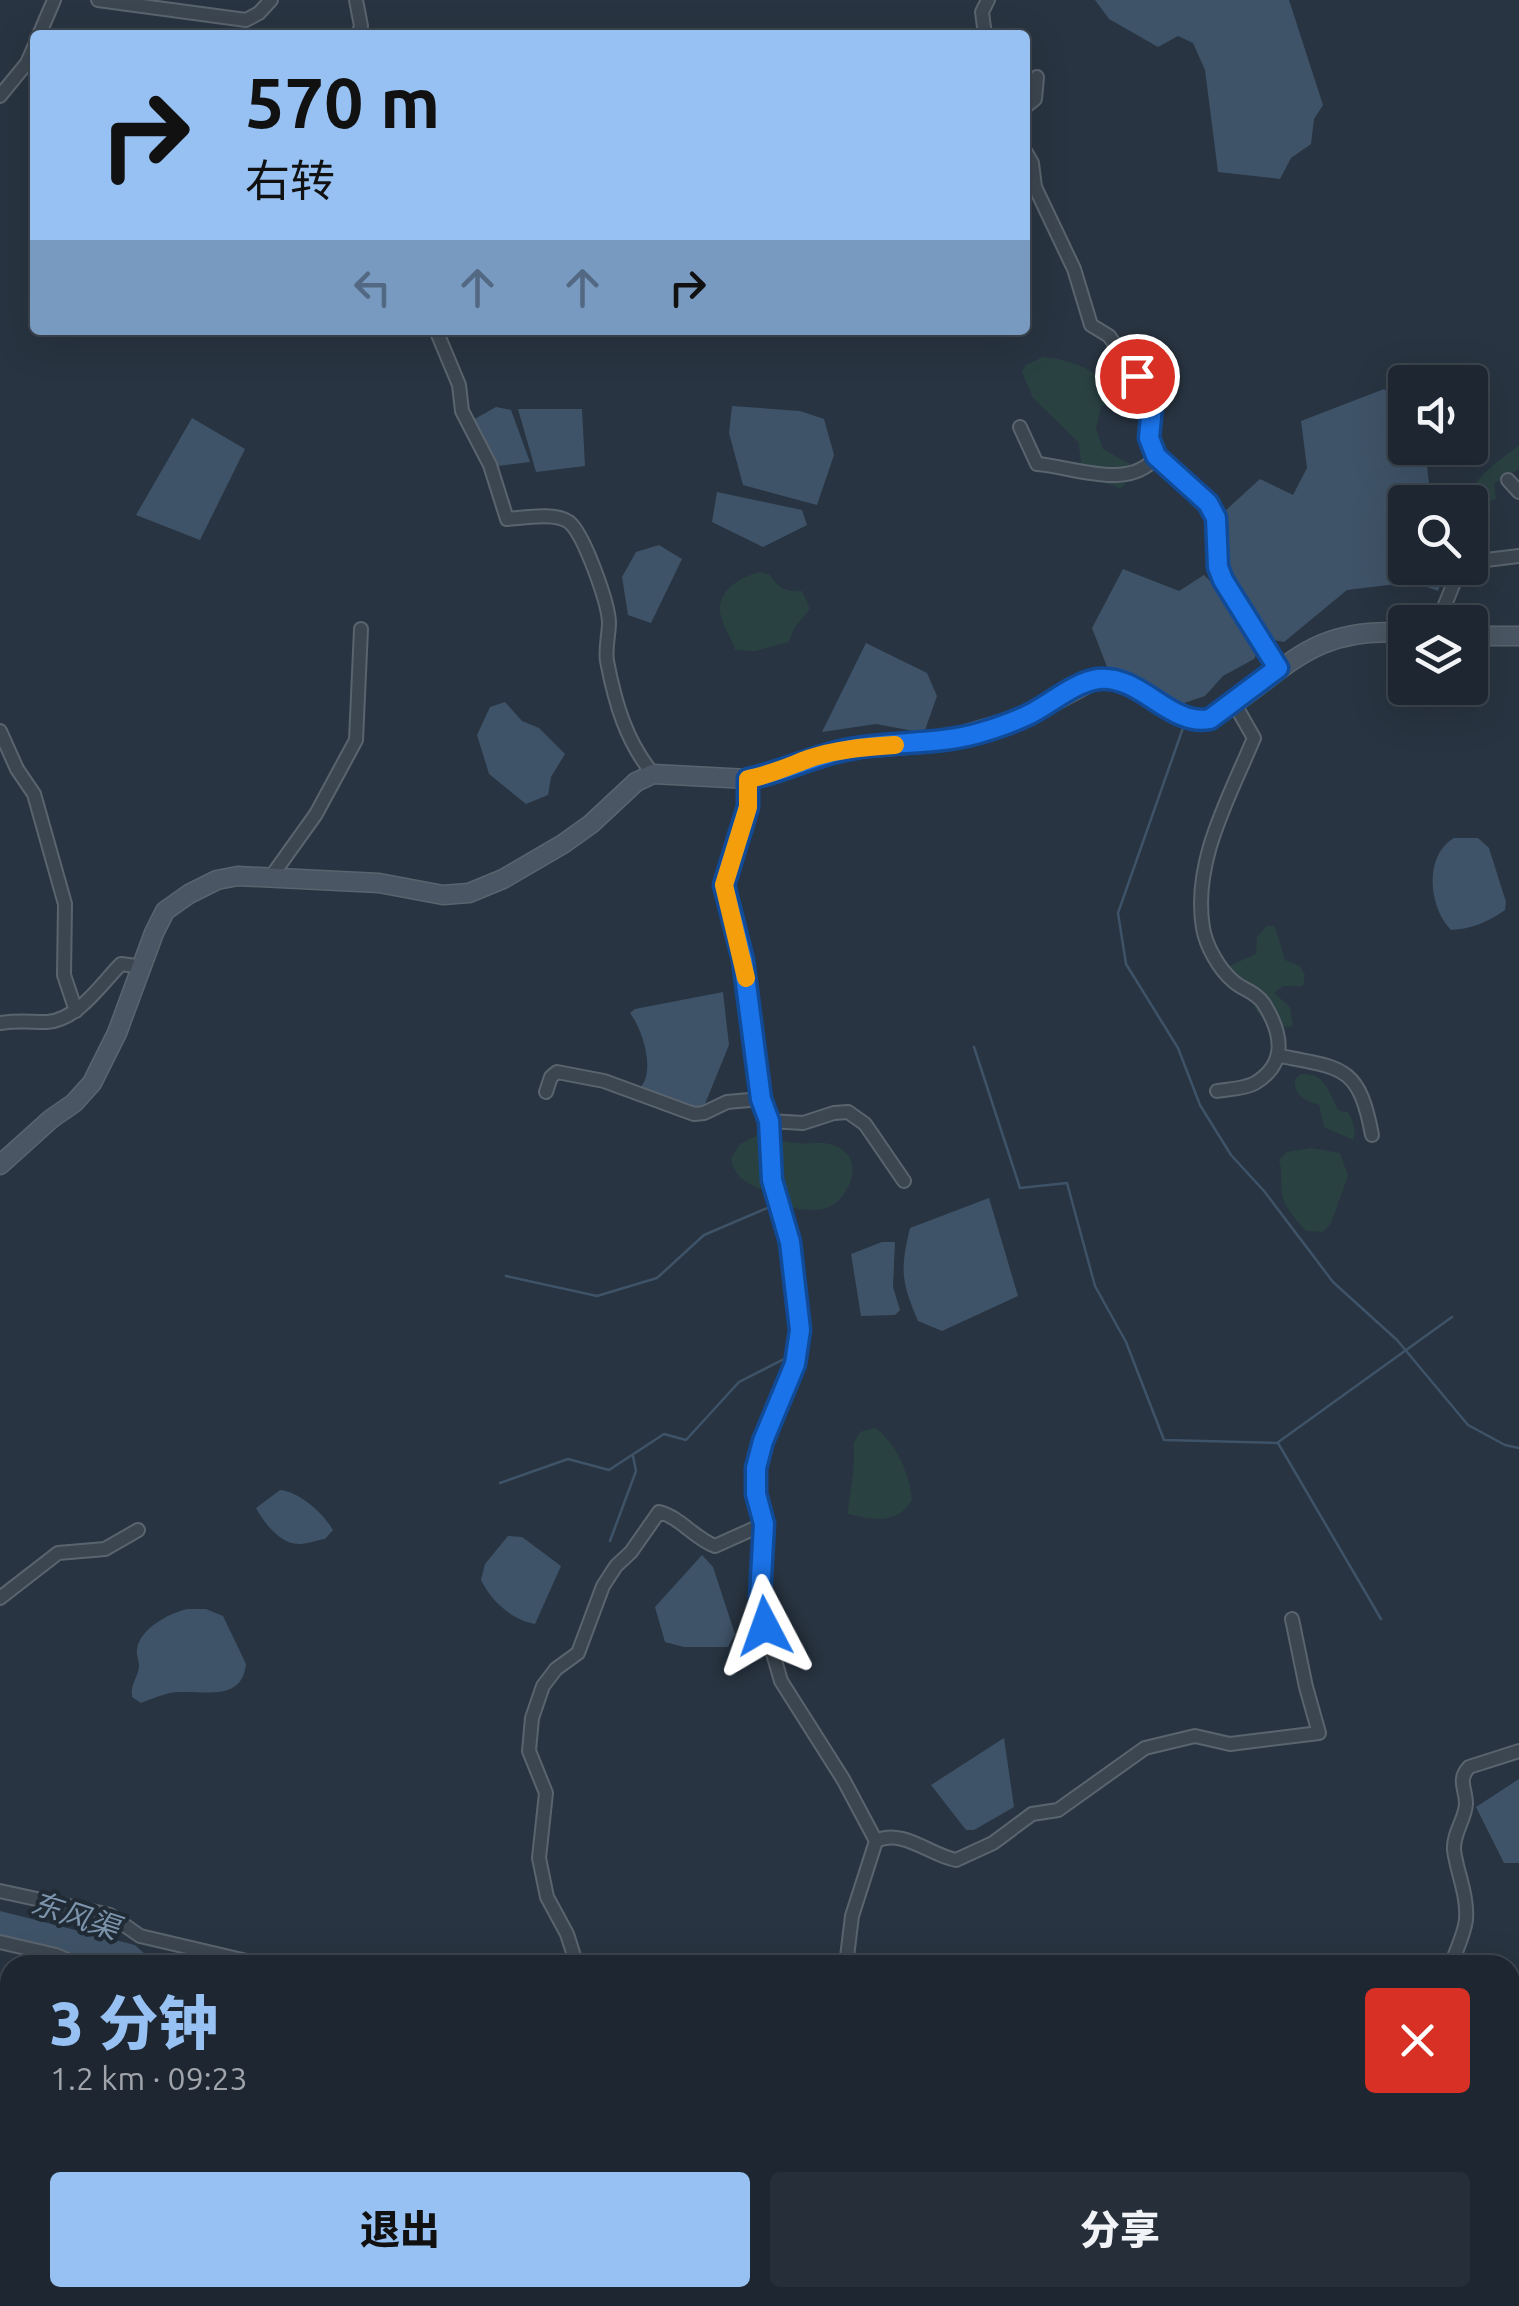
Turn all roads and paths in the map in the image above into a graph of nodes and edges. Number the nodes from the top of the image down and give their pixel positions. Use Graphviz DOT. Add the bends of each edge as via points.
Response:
graph roads {
  1 [pos="54,0"];
  2 [pos="98,0"];
  3 [pos="271,0"];
  4 [pos="356,0"];
  5 [pos="988,0"];
  6 [pos="41,30"];
  7 [pos="360,30"];
  8 [pos="984,30"];
  9 [pos="30,58"];
  10 [pos="1037,77"];
  11 [pos="0,96"];
  12 [pos="1030,103"];
  13 [pos="1030,160"];
  14 [pos="438,335"];
  15 [pos="1020,426"];
  16 [pos="1156,456"];
  17 [pos="1508,480"];
  18 [pos="1519,492"];
  19 [pos="1519,556"];
  20 [pos="1488,560"];
  21 [pos="361,629"];
  22 [pos="1388,633"];
  23 [pos="1488,636"];
  24 [pos="1519,636"];
  25 [pos="1278,668"];
  26 [pos="1234,703"];
  27 [pos="0,731"];
  28 [pos="652,774"];
  29 [pos="748,779"];
  30 [pos="271,878"];
  31 [pos="144,967"];
  32 [pos="76,1011"];
  33 [pos="0,1023"];
  34 [pos="1280,1056"];
  35 [pos="1217,1091"];
  36 [pos="546,1092"];
  37 [pos="761,1099"];
  38 [pos="769,1121"];
  39 [pos="1372,1135"];
  40 [pos="0,1165"];
  41 [pos="904,1181"];
  42 [pos="764,1524"];
  43 [pos="138,1530"];
  44 [pos="0,1598"];
  45 [pos="1292,1619"];
  46 [pos="1519,1751"];
  47 [pos="876,1840"];
  48 [pos="0,1891"];
  49 [pos="0,1942"];
  50 [pos="56,1955"];
  51 [pos="221,1955"];
  52 [pos="573,1955"];
  53 [pos="847,1955"];
  54 [pos="1455,1955"];
  1 -- 6 [label="street"];
  2 -- 3 [label="street" via="246,20"];
  4 -- 7 [label="street"];
  5 -- 8 [label="street"];
  9 -- 11 [label="street"];
  10 -- 12 [label="street"];
  13 -- 16 [label="street" via="1034,187 1074,268 1092,325 1108,336 1152,406 1149,438"];
  14 -- 28 [label="street" via="460,385 462,412 508,519 556,518 577,532 603,592 606,657 627,737"];
  15 -- 16 [label="street" via="1037,464 1124,477 1146,469"];
  16 -- 25 [label="street" via="1208,503 1223,580"];
  17 -- 18 [label="street"];
  19 -- 20 [label="street"];
  21 -- 30 [label="street" via="356,740"];
  22 -- 25 [label="street" via="1335,638"];
  23 -- 24 [label="street"];
  25 -- 26 [label="street"];
  26 -- 29 [label="street" via="1200,721 1116,680 1096,679 1025,717 980,732 853,748"];
  26 -- 34 [label="street" via="1254,738 1204,862 1203,932 1234,981 1264,1004"];
  27 -- 32 [label="street" via="34,794 65,904 64,975"];
  28 -- 29 [label="street"];
  28 -- 30 [label="street" via="563,844 469,893"];
  29 -- 37 [label="street" via="748,807 724,885 743,960"];
  30 -- 31 [label="street" via="238,876 189,894 165,911"];
  31 -- 32 [label="street" via="121,964"];
  31 -- 40 [label="street" via="92,1084"];
  32 -- 33 [label="street" via="50,1022"];
  34 -- 35 [label="street" via="1254,1084"];
  34 -- 39 [label="street" via="1338,1068 1365,1097"];
  36 -- 37 [label="street" via="557,1072 604,1081 694,1114"];
  37 -- 38 [label="street"];
  38 -- 41 [label="street" via="803,1123 848,1112 865,1124"];
  38 -- 42 [label="street" via="772,1180 790,1242 800,1330 795,1364 756,1468"];
  42 -- 47 [label="street" via="760,1596 781,1681"];
  42 -- 52 [label="street" via="715,1546 659,1512 603,1586 578,1652 543,1686 528,1751 546,1794 540,1858 547,1897"];
  43 -- 44 [label="street" via="105,1549 58,1553"];
  45 -- 47 [label="street" via="1320,1733 1230,1744 1195,1736 1145,1748 1058,1810 1032,1814 956,1860 911,1842"];
  46 -- 54 [label="street" via="1464,1773 1466,1802 1454,1849 1466,1924"];
  47 -- 53 [label="street"];
  48 -- 51 [label="street" via="110,1915 140,1936"];
  49 -- 50 [label="street"];
}
